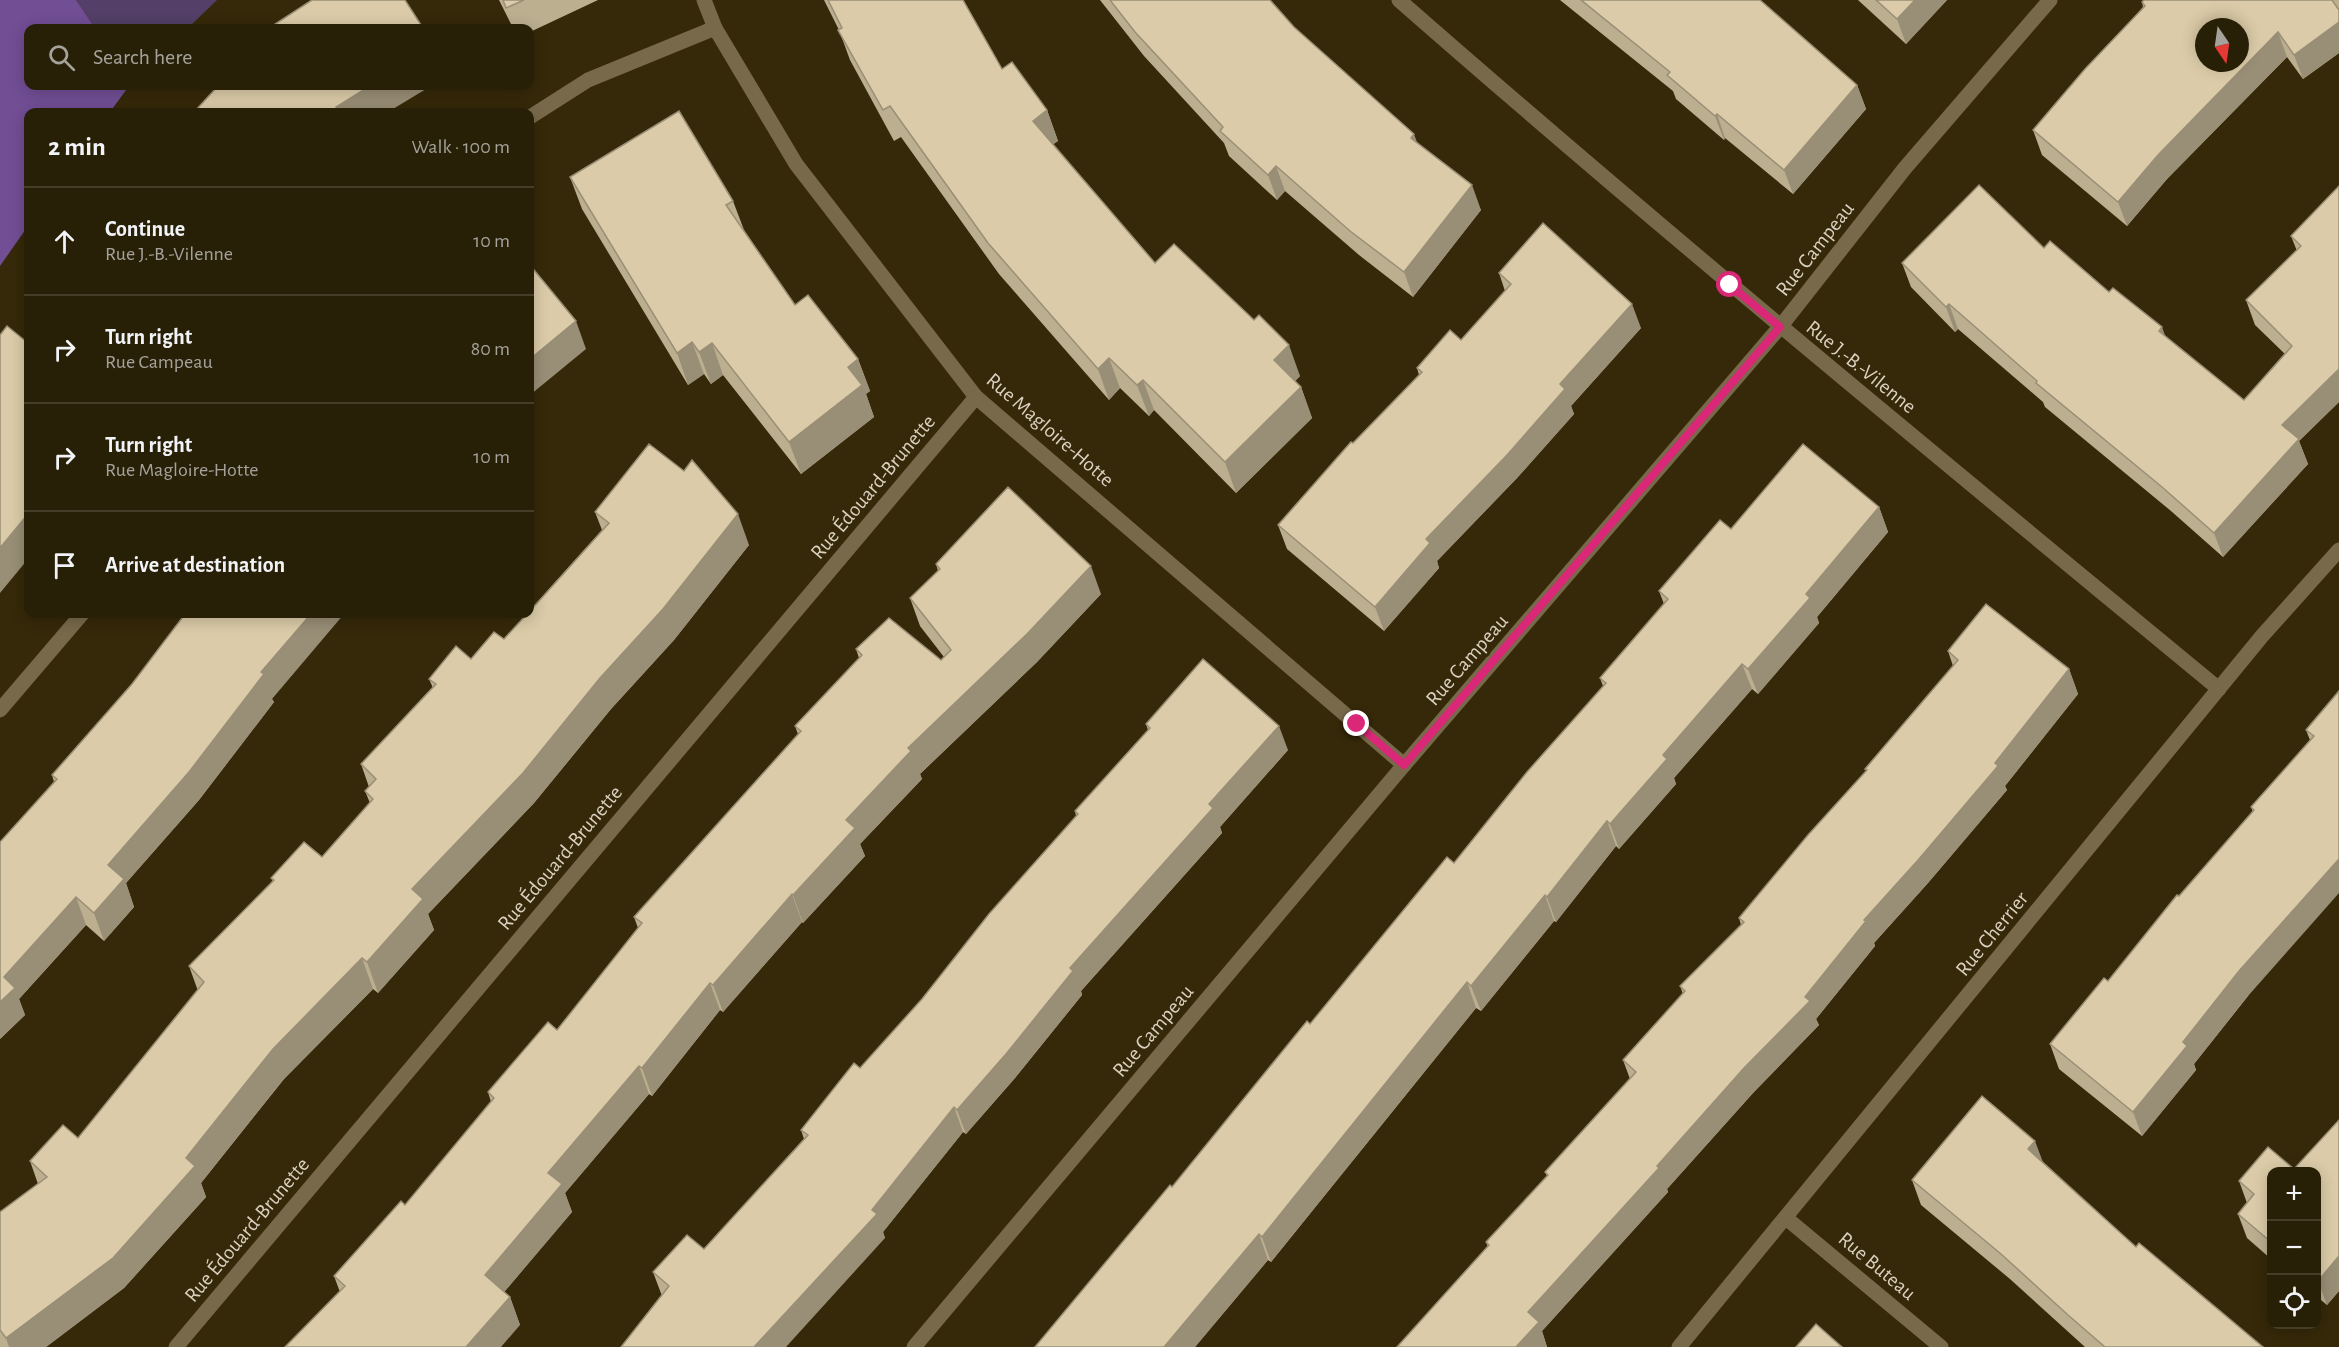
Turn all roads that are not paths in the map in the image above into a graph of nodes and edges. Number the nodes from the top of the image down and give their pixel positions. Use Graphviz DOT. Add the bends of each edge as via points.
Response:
graph roads {
  1 [pos="704,0"];
  2 [pos="1399,0"];
  3 [pos="2050,0"];
  4 [pos="715,28"];
  5 [pos="534,114"];
  6 [pos="1780,327"];
  7 [pos="976,397"];
  8 [pos="2339,550"];
  9 [pos="79,618"];
  10 [pos="2219,689"];
  11 [pos="0,710"];
  12 [pos="1404,765"];
  13 [pos="1786,1218"];
  14 [pos="176,1347"];
  15 [pos="914,1347"];
  16 [pos="1679,1347"];
  17 [pos="1941,1347"];
  1 -- 4 [label="street, Rue Magloire-Hotte"];
  2 -- 6 [label="street, Rue J.-B.-Vilenne"];
  3 -- 6 [label="street, Rue Campeau" via="1905,168"];
  4 -- 5 [label="street" via="588,80"];
  4 -- 7 [label="street, Rue Magloire-Hotte" via="796,164"];
  6 -- 10 [label="street, Rue J.-B.-Vilenne"];
  6 -- 12 [label="street, Rue Campeau"];
  7 -- 12 [label="street, Rue Magloire-Hotte"];
  7 -- 14 [label="street, Rue Édouard-Brunette"];
  8 -- 10 [label="street, Rue Cherrier"];
  9 -- 11 [label="street"];
  10 -- 13 [label="street, Rue Cherrier"];
  12 -- 15 [label="street, Rue Campeau"];
  13 -- 16 [label="street, Rue Cherrier"];
  13 -- 17 [label="street, Rue Buteau"];
}
